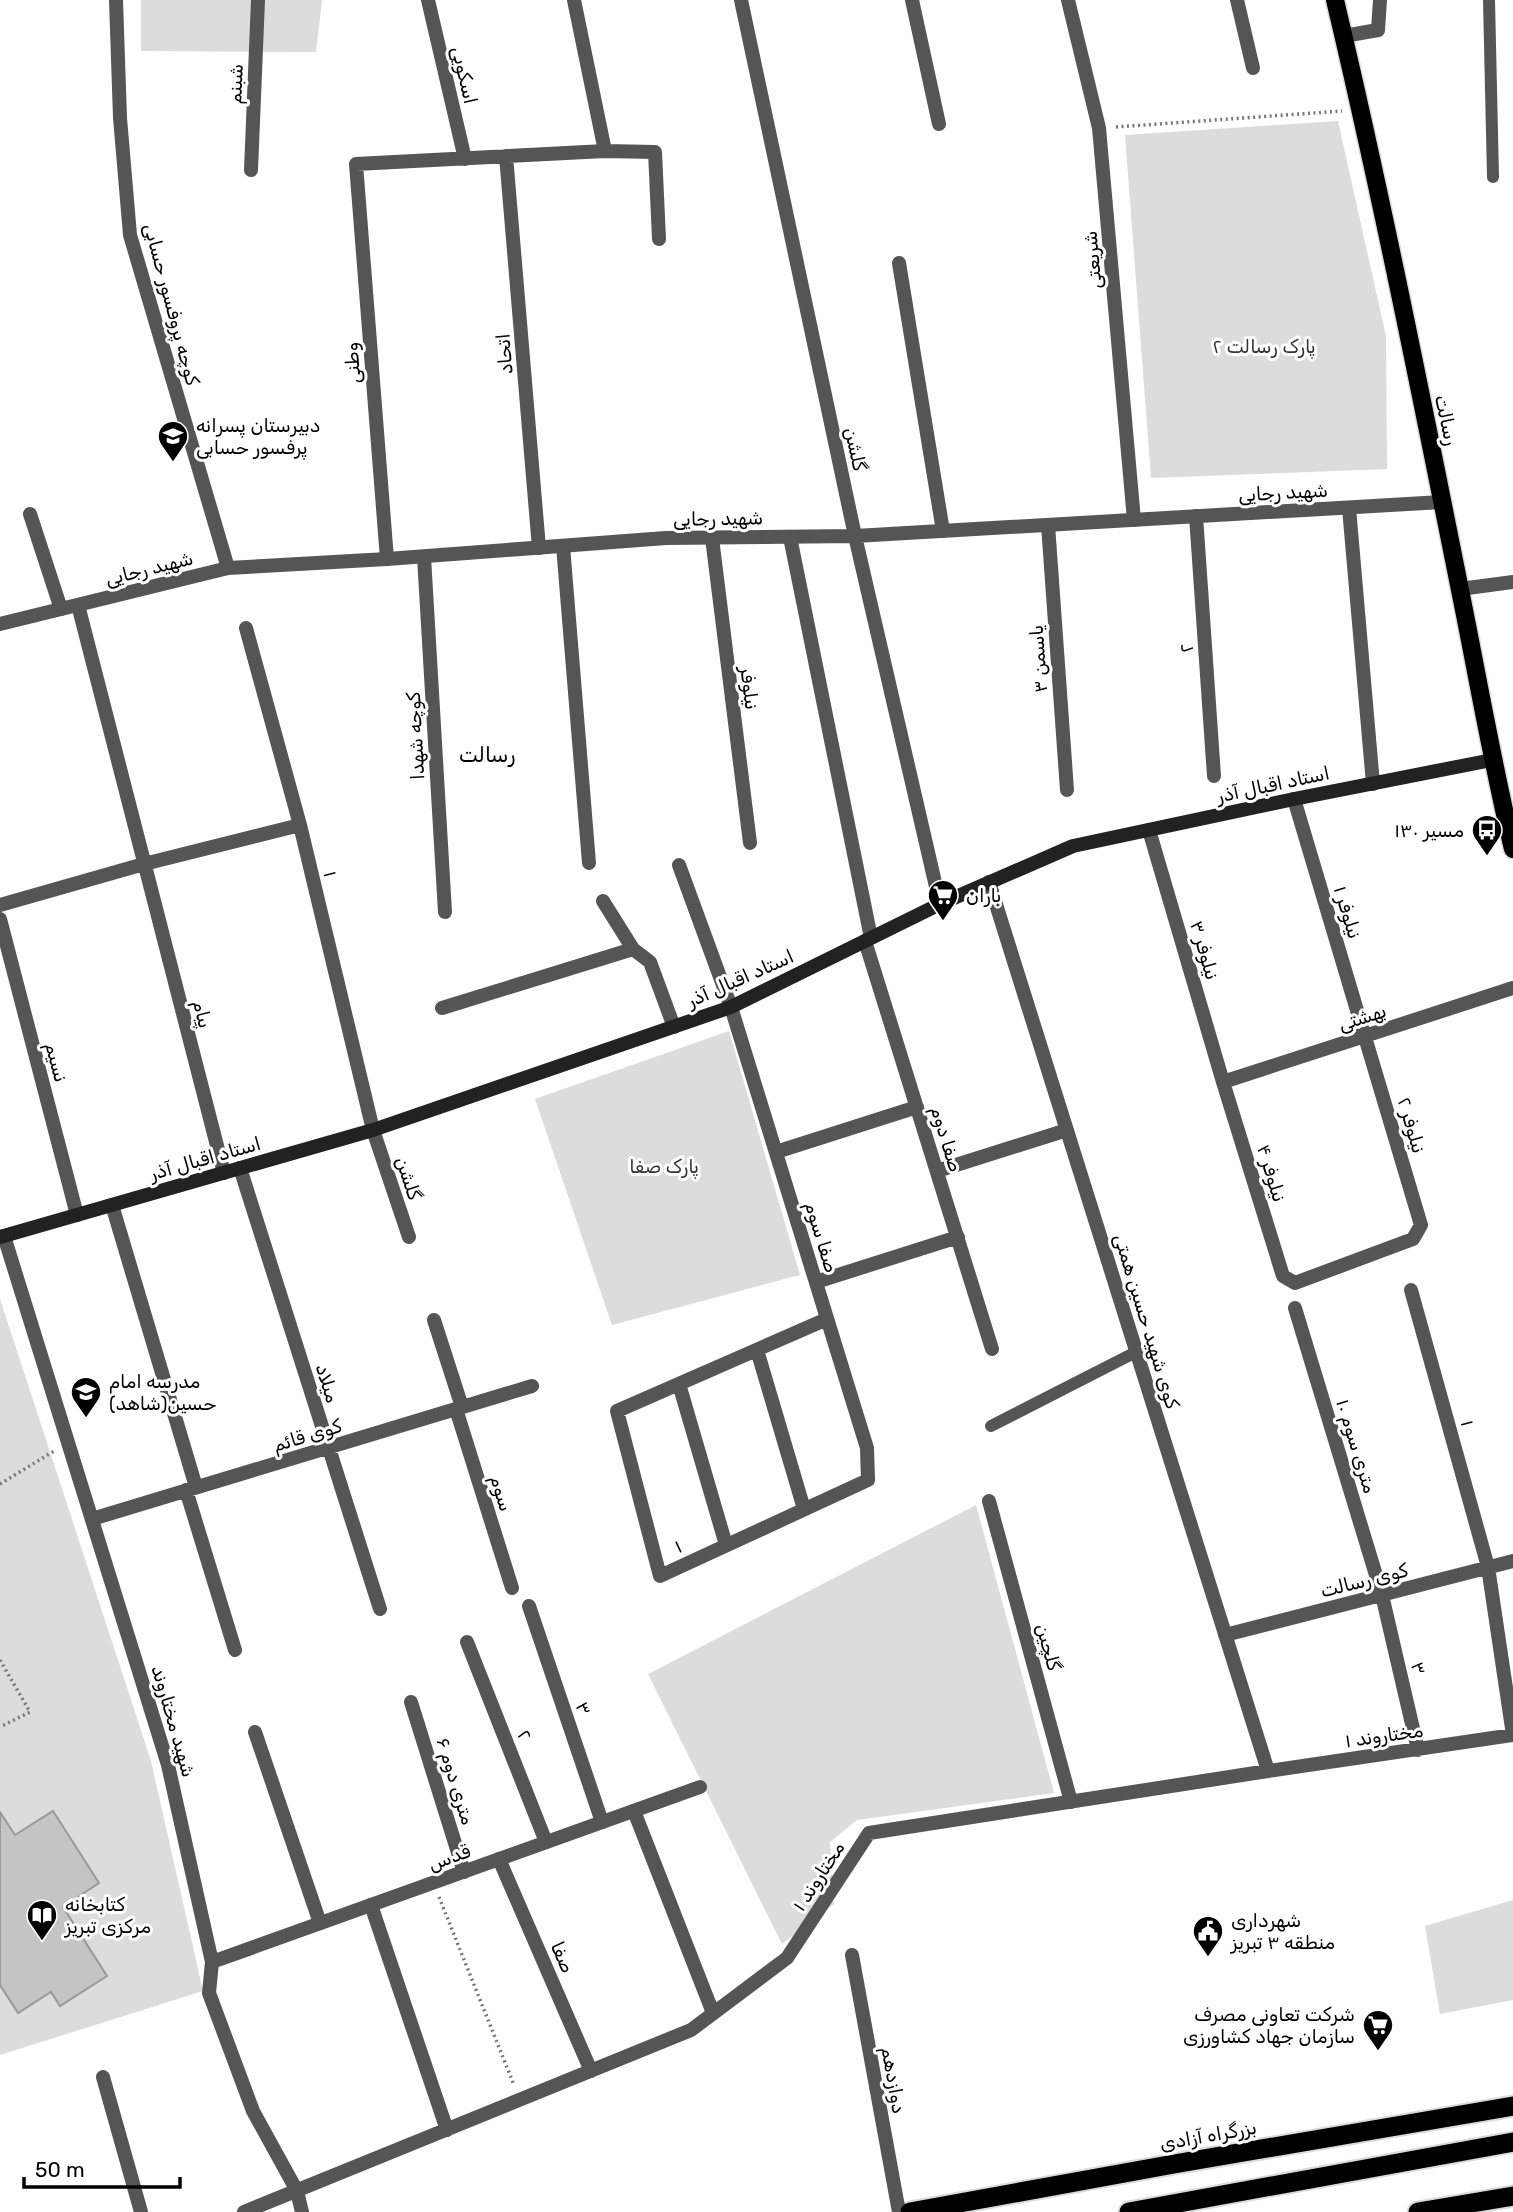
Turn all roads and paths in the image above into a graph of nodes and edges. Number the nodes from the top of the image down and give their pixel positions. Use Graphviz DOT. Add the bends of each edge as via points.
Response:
graph roads {
  1 [pos="116,0"];
  2 [pos="258,0"];
  3 [pos="428,0"];
  4 [pos="574,0"];
  5 [pos="741,0"];
  6 [pos="912,0"];
  7 [pos="1068,0"];
  8 [pos="1237,0"];
  9 [pos="1335,0"];
  10 [pos="1380,0"];
  11 [pos="1489,0"];
  12 [pos="1344,36"];
  13 [pos="1253,68"];
  14 [pos="1361,110"];
  15 [pos="939,124"];
  16 [pos="1099,128"];
  17 [pos="605,151"];
  18 [pos="506,156"];
  19 [pos="465,159"];
  20 [pos="251,170"];
  21 [pos="1493,177"];
  22 [pos="659,239"];
  23 [pos="899,263"];
  24 [pos="1442,502"];
  25 [pos="1349,508"];
  26 [pos="30,514"];
  27 [pos="1196,516"];
  28 [pos="1134,520"];
  29 [pos="1048,525"];
  30 [pos="943,531"];
  31 [pos="855,536"];
  32 [pos="790,537"];
  33 [pos="712,538"];
  34 [pos="563,546"];
  35 [pos="539,548"];
  36 [pos="424,556"];
  37 [pos="387,559"];
  38 [pos="228,568"];
  39 [pos="1513,582"];
  40 [pos="1460,589"];
  41 [pos="78,605"];
  42 [pos="61,609"];
  43 [pos="0,624"];
  44 [pos="246,628"];
  45 [pos="1492,760"];
  46 [pos="1214,776"];
  47 [pos="1373,784"];
  48 [pos="1067,790"];
  49 [pos="1294,799"];
  50 [pos="300,825"];
  51 [pos="1149,830"];
  52 [pos="750,843"];
  53 [pos="1513,849"];
  54 [pos="589,863"];
  55 [pos="144,864"];
  56 [pos="679,865"];
  57 [pos="989,882"];
  58 [pos="603,901"];
  59 [pos="940,904"];
  60 [pos="0,905"];
  61 [pos="446,912"];
  62 [pos="0,919"];
  63 [pos="868,940"];
  64 [pos="632,949"];
  65 [pos="1513,988"];
  66 [pos="731,1007"];
  67 [pos="442,1008"];
  68 [pos="674,1027"];
  69 [pos="1366,1036"];
  70 [pos="1223,1082"];
  71 [pos="917,1107"];
  72 [pos="373,1130"];
  73 [pos="1066,1130"];
  74 [pos="776,1152"];
  75 [pos="240,1168"];
  76 [pos="937,1171"];
  77 [pos="224,1173"];
  78 [pos="112,1205"];
  79 [pos="77,1215"];
  80 [pos="2,1236"];
  81 [pos="409,1237"];
  82 [pos="958,1237"];
  83 [pos="1283,1276"];
  84 [pos="816,1282"];
  85 [pos="1411,1290"];
  86 [pos="1295,1308"];
  87 [pos="434,1320"];
  88 [pos="827,1320"];
  89 [pos="992,1349"];
  90 [pos="757,1350"];
  91 [pos="1136,1352"];
  92 [pos="679,1384"];
  93 [pos="532,1386"];
  94 [pos="459,1408"];
  95 [pos="991,1426"];
  96 [pos="69,1444"];
  97 [pos="328,1449"];
  98 [pos="868,1480"];
  99 [pos="0,1484"];
  100 [pos="191,1489"];
  101 [pos="989,1501"];
  102 [pos="804,1509"];
  103 [pos="92,1519"];
  104 [pos="726,1545"];
  105 [pos="1513,1561"];
  106 [pos="1488,1567"];
  107 [pos="512,1588"];
  108 [pos="1382,1595"];
  109 [pos="529,1606"];
  110 [pos="380,1609"];
  111 [pos="1225,1635"];
  112 [pos="467,1642"];
  113 [pos="235,1650"];
  114 [pos="0,1660"];
  115 [pos="411,1702"];
  116 [pos="0,1727"];
  117 [pos="255,1732"];
  118 [pos="1513,1735"];
  119 [pos="1419,1750"];
  120 [pos="1268,1771"];
  121 [pos="700,1787"];
  122 [pos="1071,1802"];
  123 [pos="634,1811"];
  124 [pos="602,1822"];
  125 [pos="546,1842"];
  126 [pos="499,1859"];
  127 [pos="464,1872"];
  128 [pos="433,1883"];
  129 [pos="371,1905"];
  130 [pos="320,1923"];
  131 [pos="852,1955"];
  132 [pos="212,1962"];
  133 [pos="713,2013"];
  134 [pos="591,2071"];
  135 [pos="103,2077"];
  136 [pos="520,2100"];
  137 [pos="1513,2106"];
  138 [pos="447,2130"];
  139 [pos="1513,2142"];
  140 [pos="297,2191"];
  141 [pos="1513,2196"];
  142 [pos="141,2212"];
  143 [pos="244,2212"];
  144 [pos="302,2212"];
  145 [pos="898,2212"];
  146 [pos="910,2212"];
  147 [pos="1129,2212"];
  148 [pos="1419,2212"];
  1 -- 38 [label="street, کوچه پروفسور حسابی" via="130,235"];
  2 -- 20 [label="street, شبنم"];
  3 -- 19 [label="street, اسکویی"];
  4 -- 17 [label="street"];
  5 -- 31 [label="street, گلشن"];
  6 -- 15 [label="street"];
  7 -- 16 [label="street, شریعتی"];
  8 -- 13 [label="street"];
  9 -- 12 [label="main road, رسالت"];
  10 -- 12 [label="street" via="1378,30"];
  11 -- 21 [label="lane"];
  12 -- 14 [label="main road, رسالت"];
  14 -- 16 [label="path"];
  14 -- 24 [label="main road, رسالت"];
  16 -- 28 [label="street, شریعتی"];
  17 -- 18 [label="street"];
  17 -- 22 [label="street" via="655,152"];
  18 -- 19 [label="street"];
  18 -- 35 [label="street, اتحاد"];
  19 -- 37 [label="street, وطنی" via="356,164"];
  23 -- 30 [label="street"];
  24 -- 25 [label="street, شهید رجایی"];
  24 -- 40 [label="main road, رسالت"];
  25 -- 27 [label="street, شهید رجایی"];
  25 -- 47 [label="street"];
  26 -- 42 [label="street"];
  27 -- 28 [label="street, شهید رجایی"];
  27 -- 46 [label="street, ۲"];
  28 -- 29 [label="street, شهید رجایی"];
  29 -- 30 [label="street, شهید رجایی"];
  29 -- 48 [label="street, یاسمن ۳"];
  30 -- 31 [label="street, شهید رجایی"];
  31 -- 32 [label="street, شهید رجایی"];
  31 -- 59 [label="street, گلشن"];
  32 -- 33 [label="street, شهید رجایی"];
  32 -- 63 [label="street, صفا دوم"];
  33 -- 34 [label="street, شهید رجایی"];
  33 -- 52 [label="street, نیلوفر"];
  34 -- 35 [label="street, شهید رجایی"];
  34 -- 54 [label="street"];
  35 -- 36 [label="street, شهید رجایی"];
  36 -- 37 [label="street, شهید رجایی"];
  36 -- 61 [label="street, کوچه شهدا"];
  37 -- 38 [label="street, شهید رجایی"];
  38 -- 41 [label="street, شهید رجایی"];
  39 -- 40 [label="street"];
  40 -- 45 [label="main road, رسالت"];
  41 -- 42 [label="street, شهید رجایی"];
  41 -- 55 [label="street, پیام"];
  42 -- 43 [label="street, شهید رجایی"];
  44 -- 50 [label="street, ۱"];
  45 -- 47 [label="main road, استاد اقبال آذر"];
  45 -- 53 [label="main road, رسالت"];
  47 -- 49 [label="main road, استاد اقبال آذر"];
  49 -- 51 [label="main road, استاد اقبال آذر"];
  49 -- 69 [label="street, نیلوفر ۱"];
  50 -- 55 [label="street"];
  50 -- 72 [label="street, ۱"];
  51 -- 57 [label="main road, استاد اقبال آذر" via="1073,846"];
  51 -- 70 [label="street, نیلوفر ۳"];
  55 -- 60 [label="street"];
  55 -- 77 [label="street, پیام"];
  56 -- 66 [label="street, صفا سوم"];
  57 -- 59 [label="main road, استاد اقبال آذر"];
  57 -- 73 [label="street, کوی شهید حسین همتی"];
  58 -- 64 [label="street"];
  59 -- 63 [label="main road, استاد اقبال آذر"];
  62 -- 79 [label="street, نسیم"];
  63 -- 66 [label="main road, استاد اقبال آذر"];
  63 -- 71 [label="street, صفا دوم"];
  64 -- 67 [label="street"];
  64 -- 68 [label="street" via="650,962"];
  65 -- 69 [label="street, بهشتی"];
  66 -- 68 [label="main road, استاد اقبال آذر"];
  66 -- 74 [label="street, صفا سوم"];
  68 -- 72 [label="main road, استاد اقبال آذر"];
  69 -- 70 [label="street, بهشتی"];
  69 -- 83 [label="street, نیلوفر ۲" via="1421,1225 1413,1239 1295,1283"];
  70 -- 83 [label="street, نیلوفر ۴"];
  71 -- 74 [label="street"];
  71 -- 76 [label="street, صفا دوم"];
  72 -- 75 [label="main road, استاد اقبال آذر"];
  72 -- 81 [label="street, گلشن"];
  73 -- 76 [label="street"];
  73 -- 91 [label="street, کوی شهید حسین همتی"];
  74 -- 84 [label="street, صفا سوم"];
  75 -- 77 [label="main road, استاد اقبال آذر"];
  75 -- 97 [label="street, میلاد"];
  76 -- 82 [label="street, صفا دوم"];
  77 -- 78 [label="main road, استاد اقبال آذر"];
  78 -- 79 [label="main road, استاد اقبال آذر"];
  78 -- 100 [label="street"];
  79 -- 80 [label="main road, استاد اقبال آذر"];
  80 -- 96 [label="street, شهید مختاروند"];
  82 -- 84 [label="street"];
  82 -- 89 [label="street, صفا دوم"];
  84 -- 88 [label="street, صفا سوم"];
  85 -- 106 [label="street, ۱"];
  86 -- 108 [label="street, ۱۰ متری سوم"];
  87 -- 94 [label="street"];
  88 -- 90 [label="street"];
  88 -- 98 [label="street, صفا سوم" via="867,1448"];
  90 -- 92 [label="street"];
  90 -- 102 [label="street"];
  91 -- 95 [label="lane"];
  91 -- 111 [label="street, کوی شهید حسین همتی"];
  92 -- 104 [label="street"];
  92 -- 104 [label="street, ۱" via="617,1411 660,1576"];
  93 -- 94 [label="street, کوی قائم"];
  94 -- 97 [label="street, کوی قائم"];
  94 -- 107 [label="street, سوم"];
  96 -- 99 [label="path"];
  96 -- 103 [label="street, شهید مختاروند"];
  97 -- 100 [label="street, کوی قائم"];
  97 -- 110 [label="street, میلاد"];
  98 -- 102 [label="street, ۱"];
  100 -- 103 [label="street, کوی قائم"];
  100 -- 113 [label="street"];
  101 -- 122 [label="street, گلچین"];
  102 -- 104 [label="street, ۱"];
  103 -- 132 [label="street, شهید مختاروند" via="168,1765"];
  105 -- 106 [label="street, کوی رسالت"];
  106 -- 108 [label="street, کوی رسالت"];
  106 -- 118 [label="street"];
  108 -- 111 [label="street, کوی رسالت"];
  108 -- 119 [label="street, ۳"];
  109 -- 124 [label="street, ۳"];
  111 -- 120 [label="street, کوی شهید حسین همتی"];
  112 -- 125 [label="street, ۲"];
  114 -- 116 [label="path" via="30,1712"];
  115 -- 127 [label="street, ۶ متری دوم"];
  117 -- 130 [label="street"];
  118 -- 119 [label="street, مختاروند ۱"];
  119 -- 120 [label="street, مختاروند ۱"];
  120 -- 122 [label="street, مختاروند ۱"];
  121 -- 123 [label="street, قدس"];
  122 -- 133 [label="street, مختاروند ۱" via="869,1833 787,1958"];
  123 -- 124 [label="street, قدس"];
  123 -- 133 [label="street"];
  124 -- 125 [label="street, قدس"];
  125 -- 126 [label="street, قدس"];
  126 -- 127 [label="street, قدس"];
  126 -- 134 [label="street, صفا"];
  127 -- 128 [label="street, قدس"];
  128 -- 129 [label="street, قدس"];
  128 -- 136 [label="path"];
  129 -- 130 [label="street, قدس"];
  129 -- 138 [label="street"];
  130 -- 132 [label="street, قدس"];
  131 -- 145 [label="street, دوازدهم"];
  132 -- 140 [label="street, شهید مختاروند" via="209,1993 253,2111"];
  133 -- 134 [label="street, مختاروند ۱" via="691,2030"];
  134 -- 136 [label="street, مختاروند ۱"];
  135 -- 142 [label="street"];
  136 -- 138 [label="street, مختاروند ۱"];
  137 -- 146 [label="highway, بزرگراه آزادی"];
  138 -- 140 [label="street, مختاروند ۱"];
  139 -- 147 [label="highway"];
  140 -- 143 [label="street, مختاروند ۱"];
  140 -- 144 [label="street, شهید مختاروند"];
  141 -- 148 [label="highway"];
}
